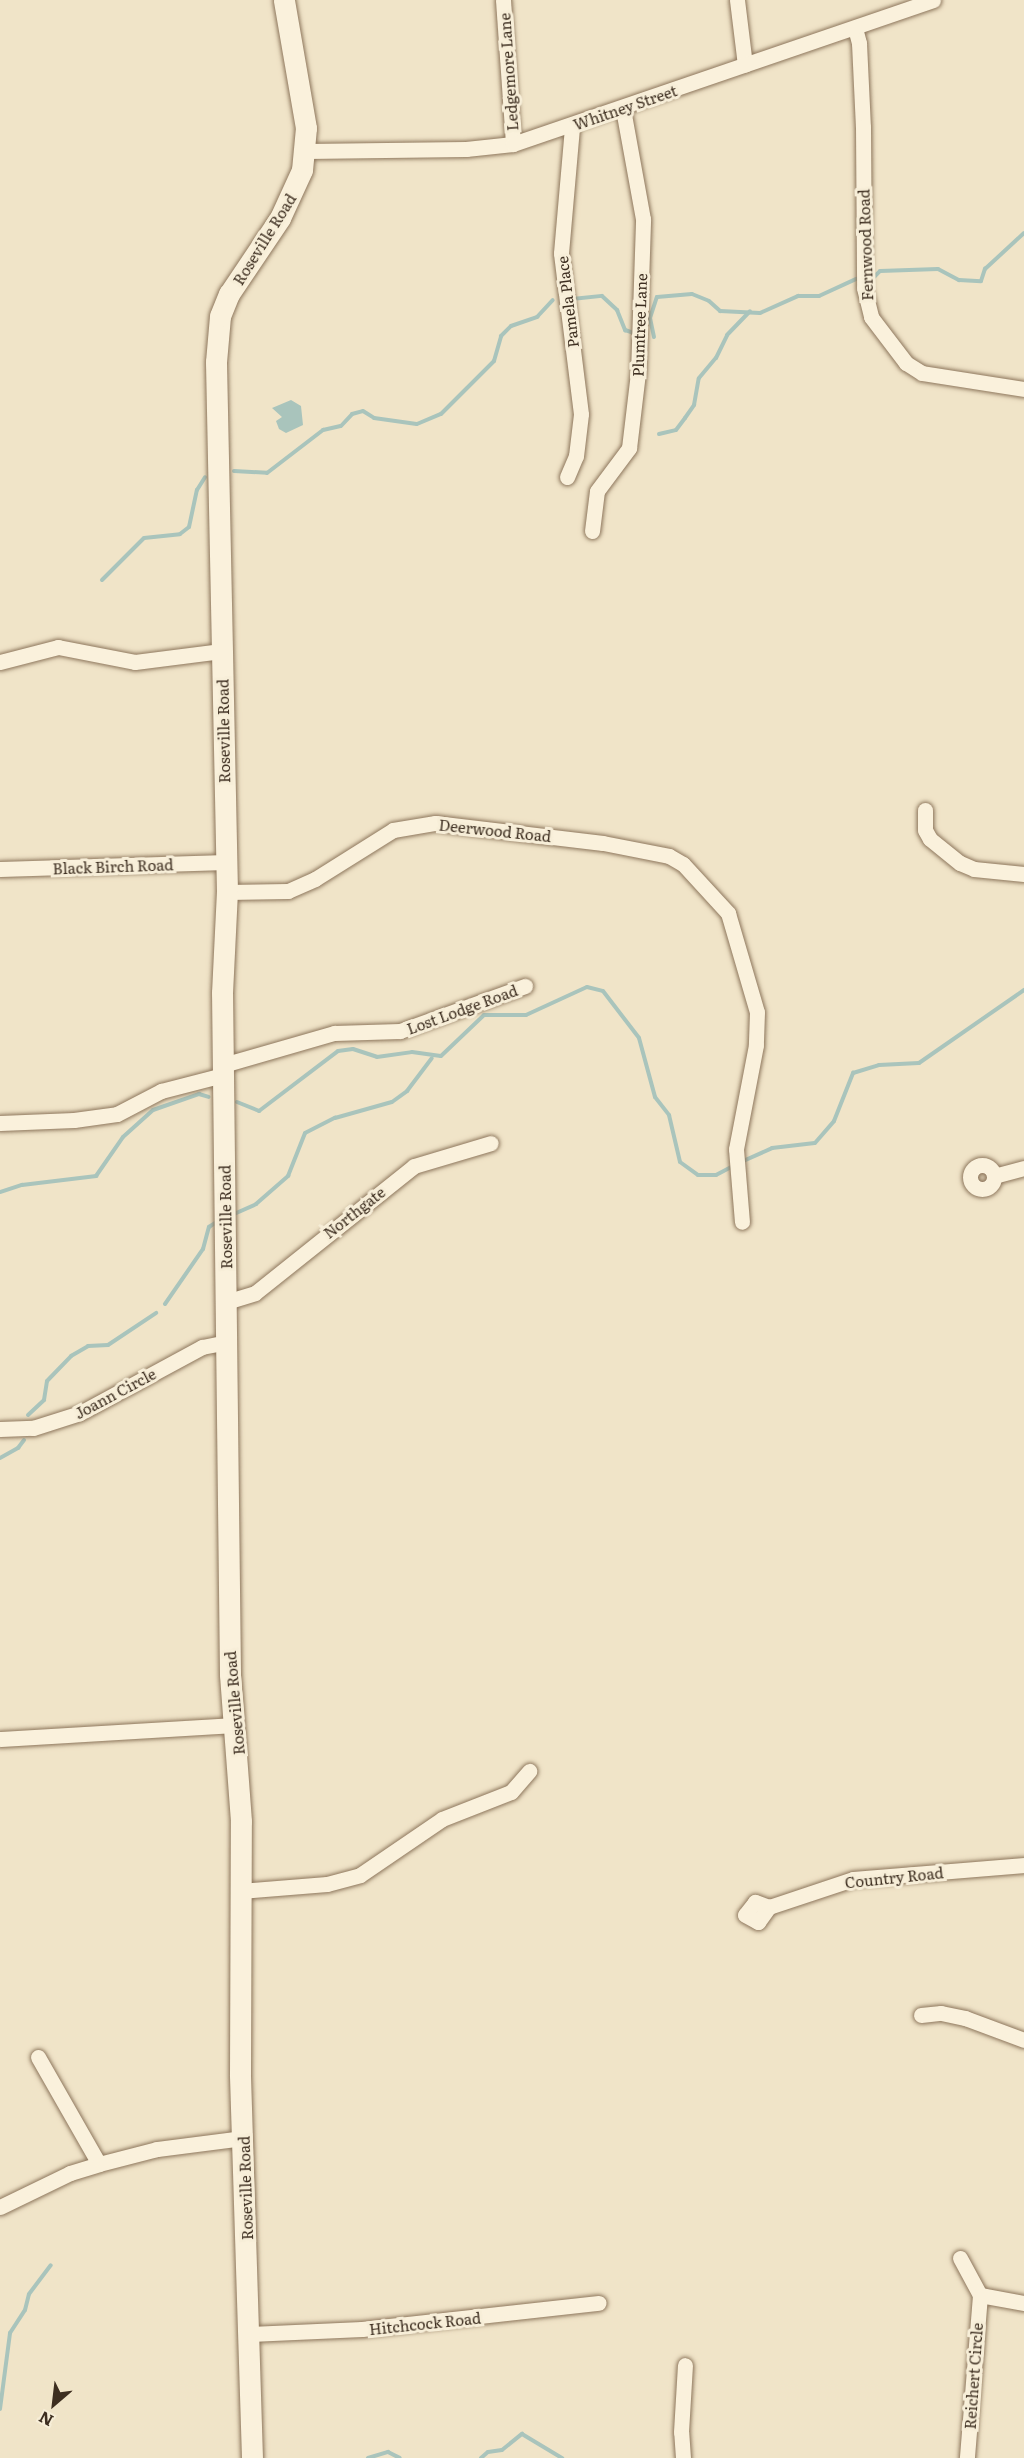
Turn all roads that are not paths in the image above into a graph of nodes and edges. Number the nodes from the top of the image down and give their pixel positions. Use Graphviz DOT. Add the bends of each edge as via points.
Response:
graph roads {
  1 [pos="284,0"];
  2 [pos="503,0"];
  3 [pos="737,0"];
  4 [pos="933,0"];
  5 [pos="855,28"];
  6 [pos="745,65"];
  7 [pos="623,109"];
  8 [pos="572,126"];
  9 [pos="513,144"];
  10 [pos="306,151"];
  11 [pos="1024,389"];
  12 [pos="567,477"];
  13 [pos="592,531"];
  14 [pos="221,651"];
  15 [pos="0,662"];
  16 [pos="924,810"];
  17 [pos="226,862"];
  18 [pos="0,869"];
  19 [pos="1024,874"];
  20 [pos="227,892"];
  21 [pos="525,986"];
  22 [pos="223,1070"];
  23 [pos="0,1123"];
  24 [pos="491,1143"];
  25 [pos="1024,1168"];
  26 [pos="994,1176"];
  27 [pos="742,1222"];
  28 [pos="226,1302"];
  29 [pos="227,1342"];
  30 [pos="0,1429"];
  31 [pos="236,1725"];
  32 [pos="0,1739"];
  33 [pos="529,1772"];
  34 [pos="1024,1865"];
  35 [pos="240,1892"];
  36 [pos="769,1907"];
  37 [pos="921,2015"];
  38 [pos="1024,2040"];
  39 [pos="38,2057"];
  40 [pos="243,2138"];
  41 [pos="99,2164"];
  42 [pos="0,2207"];
  43 [pos="960,2258"];
  44 [pos="980,2295"];
  45 [pos="599,2303"];
  46 [pos="1024,2303"];
  47 [pos="250,2334"];
  48 [pos="685,2365"];
  49 [pos="252,2458"];
  50 [pos="683,2458"];
  51 [pos="967,2458"];
  1 -- 10 [label="street, Roseville Road" via="303,101"];
  2 -- 9 [label="street, Ledgemore Lane"];
  3 -- 6 [label="street"];
  4 -- 5 [label="street, Whitney Street"];
  5 -- 6 [label="street, Whitney Street"];
  5 -- 11 [label="street, Fernwood Road" via="862,115 864,288 871,317 906,363 922,373"];
  6 -- 7 [label="street, Whitney Street"];
  7 -- 8 [label="street, Whitney Street"];
  7 -- 13 [label="street, Plumtree Lane" via="643,219 638,373 629,448 597,491"];
  8 -- 9 [label="street, Whitney Street"];
  8 -- 12 [label="street, Pamela Place" via="561,253 580,414 576,456"];
  9 -- 10 [label="street, Whitney Street" via="466,149"];
  10 -- 14 [label="street, Roseville Road" via="294,192 229,294 220,316 216,412"];
  14 -- 15 [label="street" via="135,662 58,647"];
  14 -- 17 [label="street, Roseville Road"];
  16 -- 19 [label="street" via="925,830 930,839 960,863 974,869"];
  17 -- 18 [label="street, Black Birch Road"];
  17 -- 20 [label="street, Roseville Road"];
  20 -- 22 [label="street, Roseville Road"];
  20 -- 27 [label="street, Deerwood Road" via="288,891 315,879 393,830 435,823 653,853 677,860 720,901 735,925 757,1012 756,1045 740,1118 737,1164"];
  21 -- 22 [label="street, Lost Lodge Road" via="400,1031 334,1033"];
  22 -- 23 [label="street, Lost Lodge Road" via="161,1091 117,1114"];
  22 -- 28 [label="street, Roseville Road"];
  24 -- 28 [label="street, Northgate" via="414,1166 255,1293"];
  25 -- 26 [label="street"];
  28 -- 29 [label="street, Roseville Road"];
  29 -- 30 [label="street, Joann Circle" via="202,1347 80,1413 33,1428"];
  29 -- 31 [label="street, Roseville Road" via="230,1674"];
  31 -- 32 [label="street"];
  31 -- 35 [label="street, Roseville Road" via="242,1821"];
  33 -- 35 [label="street" via="511,1792 442,1819 360,1875 327,1884"];
  34 -- 36 [label="street, Country Road" via="853,1879"];
  35 -- 40 [label="street, Roseville Road"];
  37 -- 38 [label="street" via="941,2013 965,2018"];
  39 -- 41 [label="street"];
  40 -- 41 [label="street" via="157,2149"];
  40 -- 47 [label="street, Roseville Road"];
  41 -- 42 [label="street" via="70,2173"];
  43 -- 44 [label="street"];
  44 -- 46 [label="street"];
  44 -- 51 [label="street, Reichert Circle"];
  45 -- 47 [label="street, Hitchcock Road" via="362,2329"];
  47 -- 49 [label="street, Roseville Road"];
  48 -- 50 [label="street"];
}
